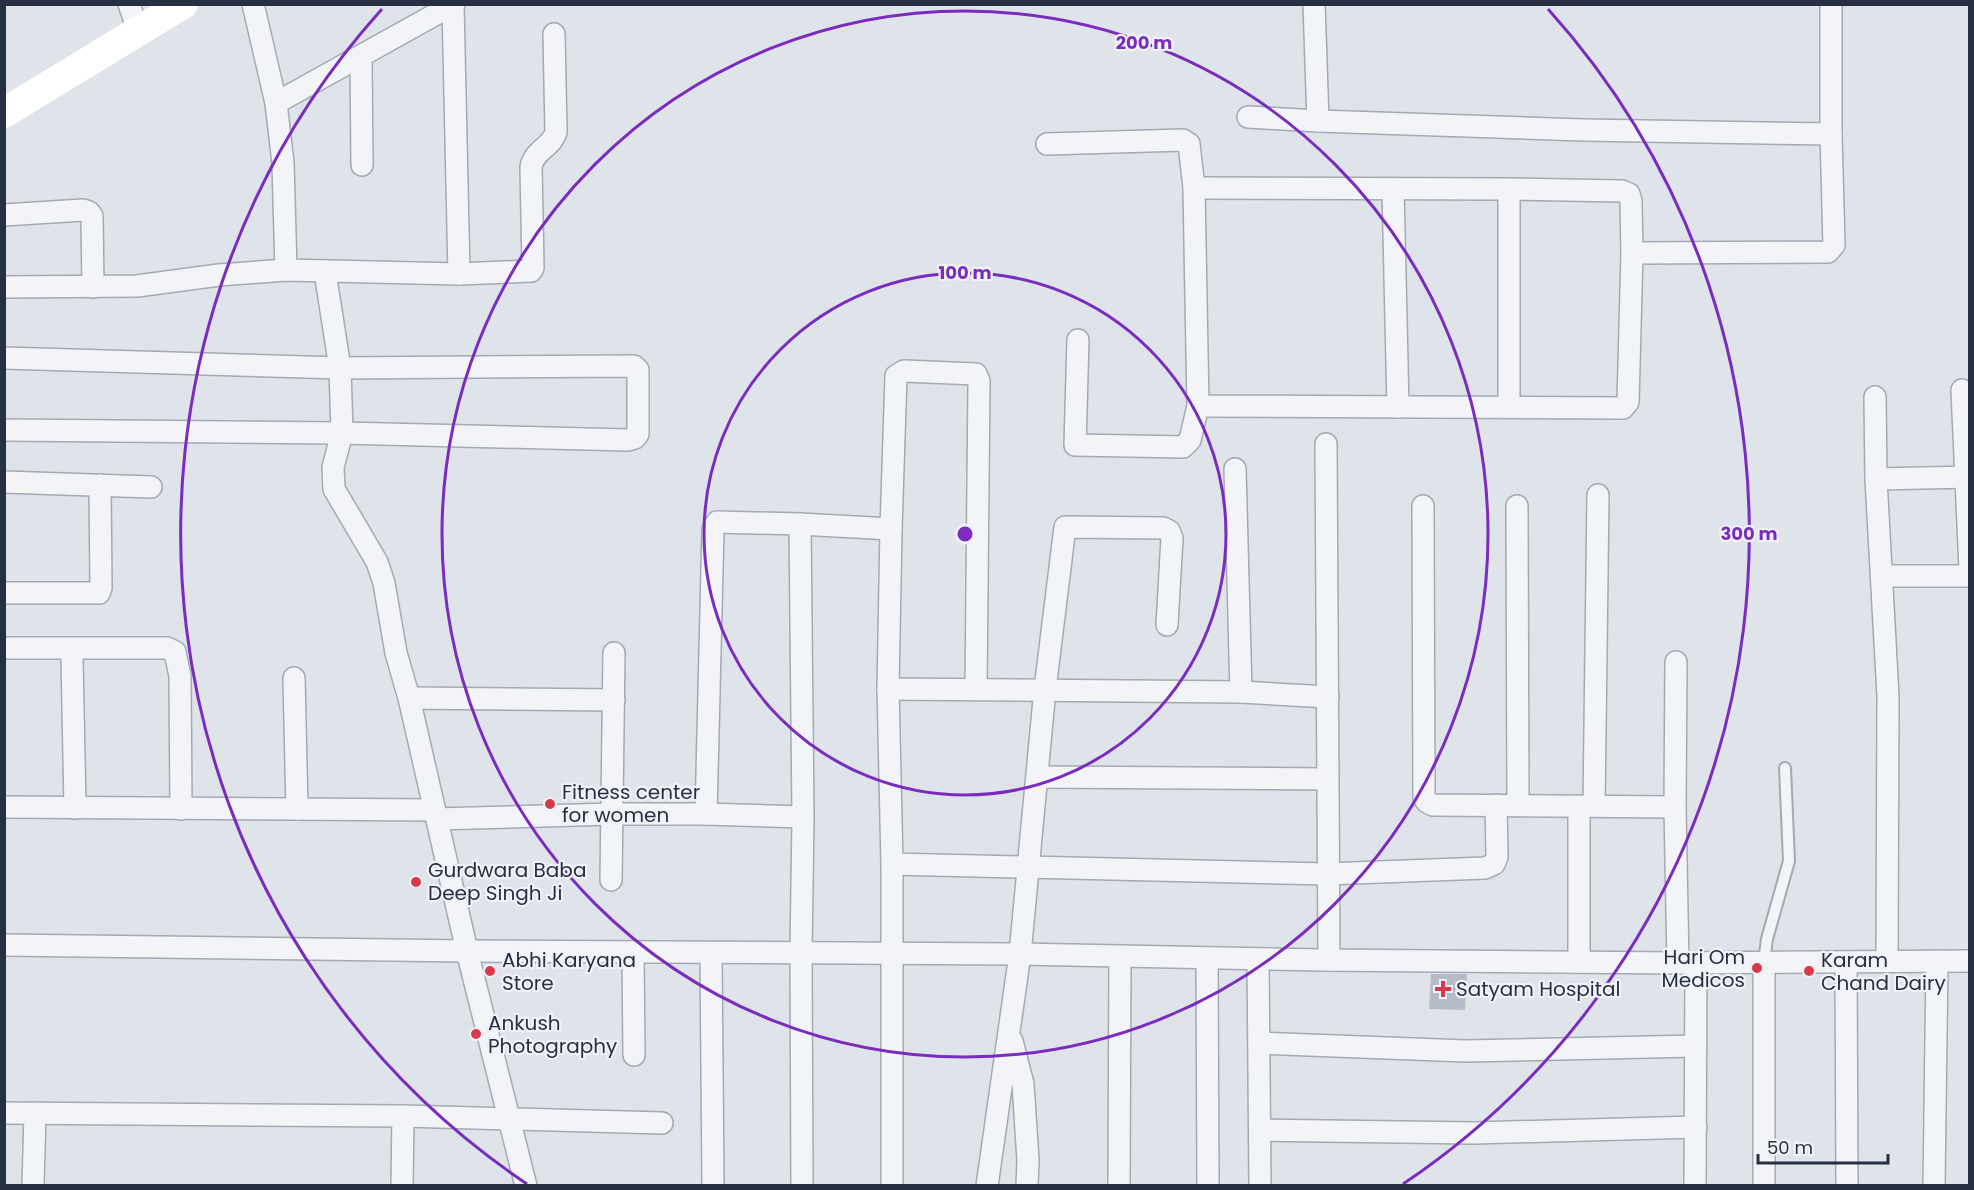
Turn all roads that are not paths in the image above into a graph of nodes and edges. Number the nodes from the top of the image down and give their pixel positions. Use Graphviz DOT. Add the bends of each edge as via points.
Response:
graph roads {
  1 [pos="183,4"];
  2 [pos="253,4"];
  3 [pos="1314,4"];
  4 [pos="1831,4"];
  5 [pos="454,5"];
  6 [pos="133,18"];
  7 [pos="554,34"];
  8 [pos="361,57"];
  9 [pos="276,103"];
  10 [pos="4,112"];
  11 [pos="1248,117"];
  12 [pos="1318,121"];
  13 [pos="1831,134"];
  14 [pos="1047,144"];
  15 [pos="362,165"];
  16 [pos="1194,188"];
  17 [pos="1392,189"];
  18 [pos="1509,189"];
  19 [pos="4,215"];
  20 [pos="1632,253"];
  21 [pos="286,270"];
  22 [pos="325,272"];
  23 [pos="459,274"];
  24 [pos="4,287"];
  25 [pos="93,287"];
  26 [pos="1078,340"];
  27 [pos="4,358"];
  28 [pos="340,368"];
  29 [pos="1962,390"];
  30 [pos="1875,397"];
  31 [pos="1198,406"];
  32 [pos="1398,407"];
  33 [pos="1509,407"];
  34 [pos="4,430"];
  35 [pos="342,433"];
  36 [pos="1326,444"];
  37 [pos="1235,469"];
  38 [pos="1968,477"];
  39 [pos="1876,479"];
  40 [pos="4,482"];
  41 [pos="100,485"];
  42 [pos="151,487"];
  43 [pos="1598,495"];
  44 [pos="1423,506"];
  45 [pos="1517,506"];
  46 [pos="800,524"];
  47 [pos="891,529"];
  48 [pos="1970,569"];
  49 [pos="1882,576"];
  50 [pos="1970,576"];
  51 [pos="4,593"];
  52 [pos="1167,625"];
  53 [pos="4,648"];
  54 [pos="614,653"];
  55 [pos="72,658"];
  56 [pos="1676,662"];
  57 [pos="294,678"];
  58 [pos="888,689"];
  59 [pos="976,689"];
  60 [pos="1045,690"];
  61 [pos="1240,692"];
  62 [pos="1328,697"];
  63 [pos="409,698"];
  64 [pos="614,700"];
  65 [pos="1785,768"];
  66 [pos="1037,777"];
  67 [pos="1328,779"];
  68 [pos="1496,805"];
  69 [pos="1518,805"];
  70 [pos="1587,806"];
  71 [pos="4,807"];
  72 [pos="1675,807"];
  73 [pos="75,808"];
  74 [pos="181,809"];
  75 [pos="297,809"];
  76 [pos="612,814"];
  77 [pos="706,814"];
  78 [pos="436,815"];
  79 [pos="803,817"];
  80 [pos="892,864"];
  81 [pos="1029,867"];
  82 [pos="1327,873"];
  83 [pos="610,880"];
  84 [pos="4,945"];
  85 [pos="467,951"];
  86 [pos="633,952"];
  87 [pos="711,953"];
  88 [pos="801,953"];
  89 [pos="890,954"];
  90 [pos="1020,954"];
  91 [pos="1120,956"];
  92 [pos="1207,958"];
  93 [pos="1258,959"];
  94 [pos="1329,960"];
  95 [pos="1887,961"];
  96 [pos="1937,961"];
  97 [pos="1970,961"];
  98 [pos="1579,962"];
  99 [pos="1764,962"];
  100 [pos="1846,962"];
  101 [pos="1687,963"];
  102 [pos="1009,1029"];
  103 [pos="1259,1043"];
  104 [pos="1695,1046"];
  105 [pos="633,1055"];
  106 [pos="4,1113"];
  107 [pos="35,1113"];
  108 [pos="403,1116"];
  109 [pos="510,1119"];
  110 [pos="662,1123"];
  111 [pos="1696,1126"];
  112 [pos="1260,1130"];
  113 [pos="33,1185"];
  114 [pos="402,1185"];
  115 [pos="526,1185"];
  116 [pos="713,1185"];
  117 [pos="802,1185"];
  118 [pos="892,1185"];
  119 [pos="987,1185"];
  120 [pos="1027,1185"];
  121 [pos="1119,1185"];
  122 [pos="1208,1185"];
  123 [pos="1260,1185"];
  124 [pos="1695,1185"];
  125 [pos="1764,1185"];
  126 [pos="1847,1185"];
  127 [pos="1934,1185"];
  1 -- 6 [label="street"];
  2 -- 9 [label="street"];
  3 -- 12 [label="street"];
  4 -- 13 [label="street"];
  5 -- 8 [label="street"];
  5 -- 23 [label="street"];
  6 -- 10 [label="street"];
  7 -- 23 [label="street" via="555,135 536,154 531,167 533,269"];
  8 -- 9 [label="street"];
  8 -- 15 [label="street"];
  9 -- 21 [label="street" via="283,163"];
  11 -- 12 [label="street"];
  12 -- 13 [label="street"];
  13 -- 20 [label="street" via="1834,245 1828,252"];
  14 -- 16 [label="street" via="1183,140 1190,146"];
  16 -- 17 [label="street"];
  16 -- 31 [label="street"];
  17 -- 18 [label="street"];
  17 -- 32 [label="street"];
  18 -- 20 [label="street" via="1627,192 1631,201"];
  18 -- 33 [label="street"];
  19 -- 25 [label="street" via="89,212"];
  20 -- 33 [label="street" via="1626,407"];
  21 -- 22 [label="street"];
  21 -- 25 [label="street" via="158,285"];
  22 -- 23 [label="street"];
  22 -- 28 [label="street"];
  24 -- 25 [label="street"];
  26 -- 31 [label="street" via="1075,445 1183,447 1190,440"];
  27 -- 28 [label="street"];
  28 -- 35 [label="street"];
  28 -- 35 [label="street" via="633,366 638,370 638,434 627,440"];
  29 -- 38 [label="street"];
  30 -- 39 [label="street"];
  31 -- 32 [label="street"];
  32 -- 33 [label="street"];
  34 -- 35 [label="street"];
  35 -- 63 [label="street" via="333,467 334,489 377,562"];
  36 -- 62 [label="street"];
  37 -- 61 [label="street"];
  38 -- 39 [label="street"];
  38 -- 48 [label="street"];
  39 -- 49 [label="street"];
  40 -- 41 [label="street"];
  41 -- 42 [label="street"];
  41 -- 51 [label="street" via="99,593"];
  43 -- 70 [label="street"];
  44 -- 68 [label="street" via="1425,798 1433,805"];
  45 -- 69 [label="street"];
  46 -- 47 [label="street"];
  46 -- 77 [label="street" via="717,522 713,526"];
  46 -- 79 [label="street"];
  47 -- 58 [label="street"];
  47 -- 59 [label="street" via="897,375 904,371 976,374 979,381"];
  49 -- 50 [label="street"];
  49 -- 95 [label="street" via="1888,696"];
  52 -- 60 [label="street" via="1172,538 1169,531 1065,527"];
  53 -- 74 [label="street" via="167,648 175,652 180,676"];
  54 -- 64 [label="street"];
  55 -- 73 [label="street"];
  56 -- 72 [label="street"];
  57 -- 75 [label="street"];
  58 -- 59 [label="street"];
  58 -- 80 [label="street"];
  59 -- 60 [label="street"];
  60 -- 61 [label="street"];
  60 -- 66 [label="street"];
  61 -- 62 [label="street"];
  62 -- 67 [label="street"];
  63 -- 64 [label="street"];
  63 -- 78 [label="street"];
  64 -- 76 [label="street"];
  65 -- 99 [label="lane" via="1789,861"];
  66 -- 67 [label="street"];
  66 -- 81 [label="street"];
  67 -- 82 [label="street"];
  68 -- 69 [label="street"];
  68 -- 82 [label="street" via="1498,853 1490,866"];
  69 -- 70 [label="street"];
  70 -- 72 [label="street"];
  70 -- 98 [label="street"];
  71 -- 73 [label="street"];
  72 -- 101 [label="street"];
  73 -- 74 [label="street"];
  74 -- 75 [label="street"];
  75 -- 78 [label="street"];
  76 -- 77 [label="street"];
  76 -- 78 [label="street"];
  76 -- 83 [label="street"];
  77 -- 79 [label="street"];
  78 -- 85 [label="street"];
  79 -- 88 [label="street"];
  80 -- 81 [label="street"];
  80 -- 89 [label="street"];
  81 -- 82 [label="street"];
  81 -- 90 [label="street"];
  82 -- 94 [label="street"];
  84 -- 85 [label="street"];
  85 -- 86 [label="street"];
  85 -- 109 [label="street"];
  86 -- 87 [label="street"];
  86 -- 105 [label="street"];
  87 -- 88 [label="street"];
  87 -- 116 [label="street"];
  88 -- 89 [label="street"];
  88 -- 117 [label="street"];
  89 -- 90 [label="street"];
  89 -- 118 [label="street"];
  90 -- 91 [label="street"];
  90 -- 102 [label="street"];
  91 -- 92 [label="street"];
  91 -- 121 [label="street"];
  92 -- 93 [label="street"];
  92 -- 122 [label="street"];
  93 -- 94 [label="street"];
  93 -- 103 [label="street"];
  94 -- 98 [label="street"];
  95 -- 96 [label="street"];
  95 -- 100 [label="street"];
  96 -- 97 [label="street"];
  96 -- 127 [label="street"];
  98 -- 101 [label="street"];
  99 -- 100 [label="street"];
  99 -- 101 [label="street"];
  99 -- 125 [label="street"];
  100 -- 126 [label="street"];
  101 -- 104 [label="street"];
  102 -- 119 [label="street"];
  102 -- 120 [label="street" via="1023,1084"];
  103 -- 104 [label="street" via="1465,1051"];
  103 -- 112 [label="street"];
  104 -- 111 [label="street"];
  106 -- 107 [label="street"];
  107 -- 108 [label="street"];
  107 -- 113 [label="street"];
  108 -- 109 [label="street"];
  108 -- 114 [label="street"];
  109 -- 110 [label="street"];
  109 -- 115 [label="street"];
  111 -- 112 [label="street" via="1475,1134"];
  111 -- 124 [label="street"];
  112 -- 123 [label="street"];
}
